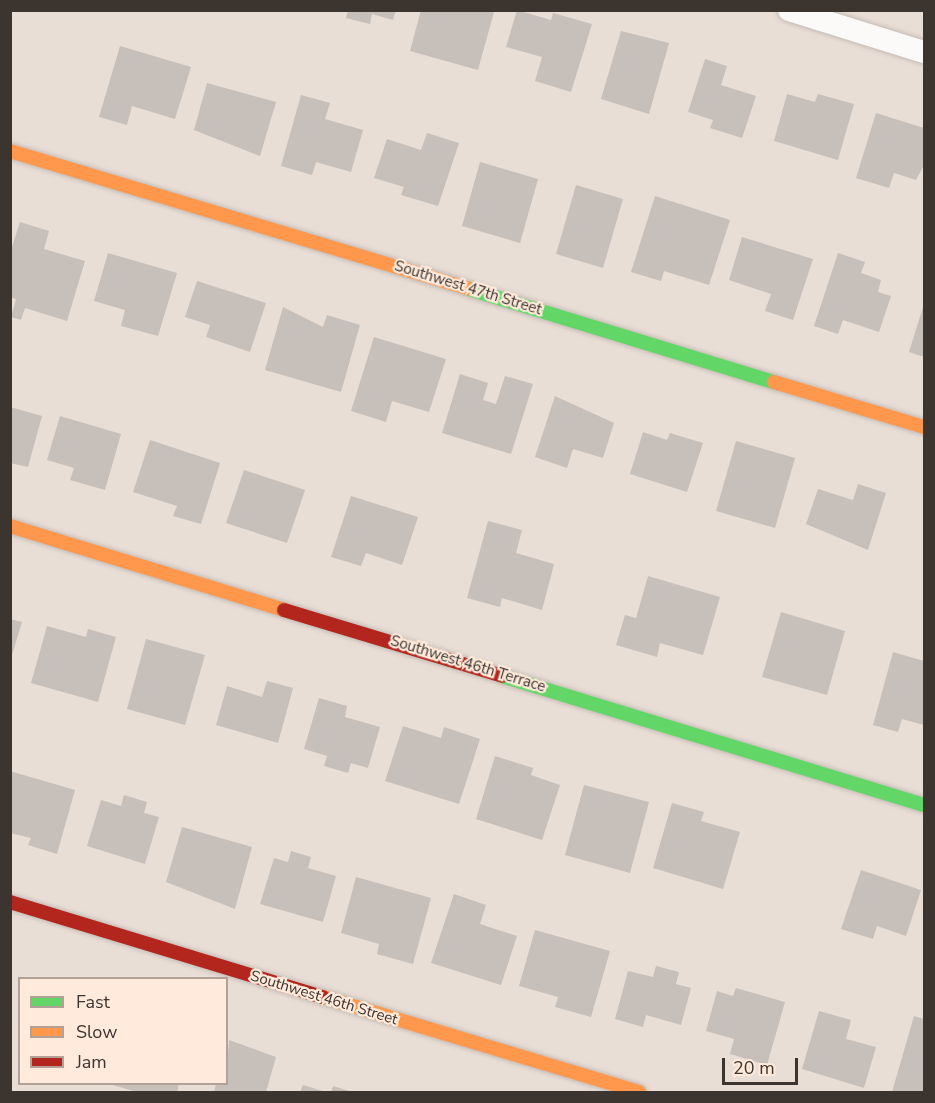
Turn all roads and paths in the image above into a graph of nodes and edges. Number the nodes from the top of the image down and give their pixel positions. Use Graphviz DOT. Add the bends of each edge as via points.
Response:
graph roads {
  1 [pos="789,10"];
  2 [pos="924,52"];
  3 [pos="10,151"];
  4 [pos="924,427"];
  5 [pos="10,526"];
  6 [pos="924,805"];
  7 [pos="10,902"];
  8 [pos="639,1092"];
  1 -- 2 [label="street"];
  3 -- 4 [label="street, Southwest 47th Street"];
  5 -- 6 [label="street, Southwest 46th Terrace"];
  7 -- 8 [label="street, Southwest 46th Street"];
}
